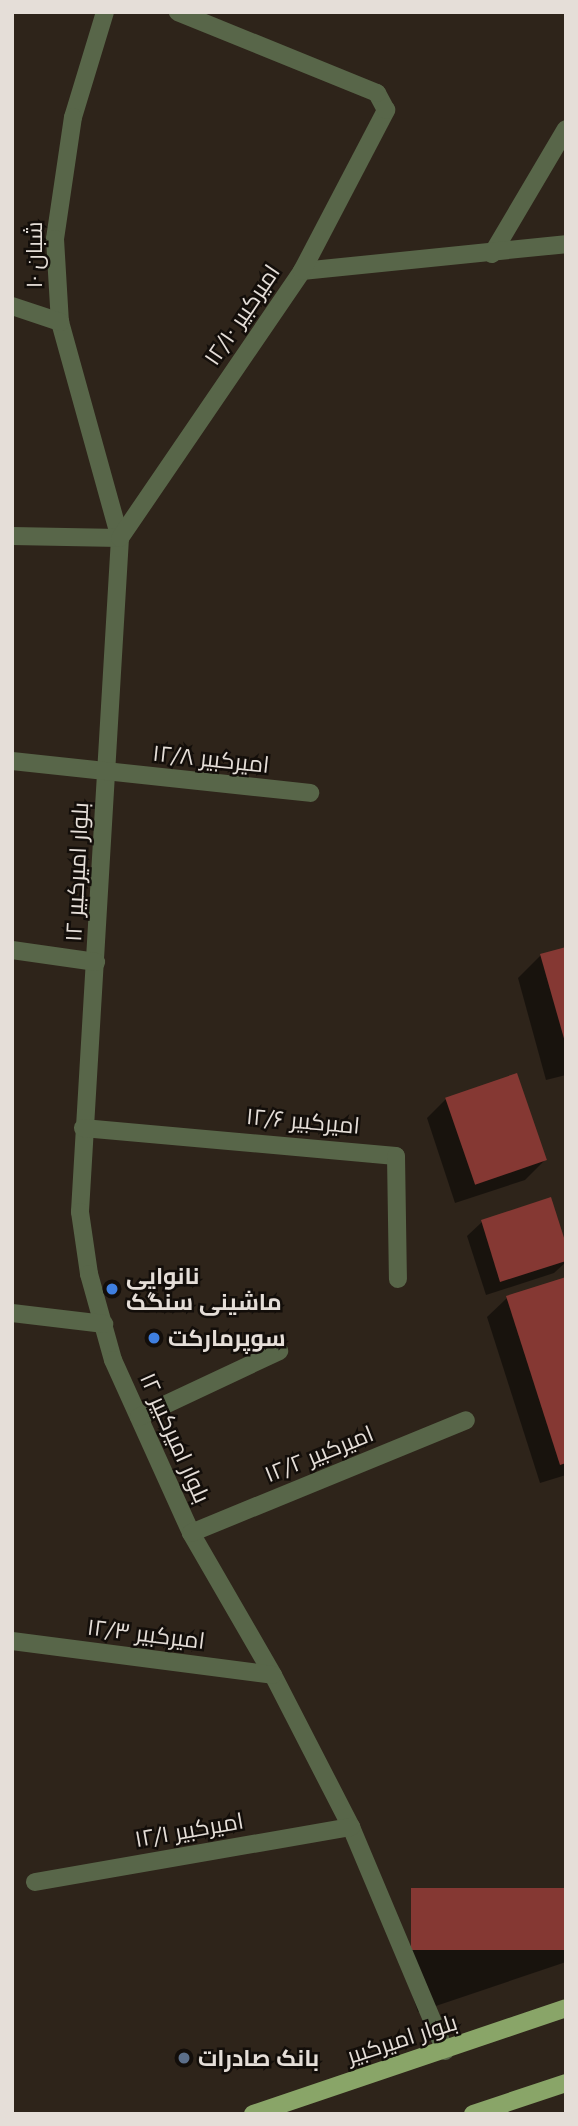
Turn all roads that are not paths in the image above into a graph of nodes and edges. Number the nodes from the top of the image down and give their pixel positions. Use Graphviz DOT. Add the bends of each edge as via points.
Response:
graph roads {
  1 [pos="104,12"];
  2 [pos="178,12"];
  3 [pos="566,129"];
  4 [pos="566,244"];
  5 [pos="492,254"];
  6 [pos="302,271"];
  7 [pos="12,306"];
  8 [pos="60,323"];
  9 [pos="12,536"];
  10 [pos="120,538"];
  11 [pos="12,761"];
  12 [pos="107,773"];
  13 [pos="310,793"];
  14 [pos="12,950"];
  15 [pos="96,962"];
  16 [pos="83,1128"];
  17 [pos="398,1279"];
  18 [pos="12,1312"];
  19 [pos="104,1324"];
  20 [pos="279,1351"];
  21 [pos="139,1417"];
  22 [pos="466,1420"];
  23 [pos="191,1533"];
  24 [pos="12,1641"];
  25 [pos="273,1675"];
  26 [pos="351,1827"];
  27 [pos="35,1882"];
  28 [pos="566,2008"];
  29 [pos="445,2051"];
  30 [pos="566,2082"];
  31 [pos="253,2114"];
  32 [pos="473,2114"];
  1 -- 8 [label="street, ۱۰ شبان" via="73,117 55,239"];
  2 -- 6 [label="street, ۱۲/۱۰ امیرکبیر" via="377,93 386,110"];
  3 -- 5 [label="street"];
  4 -- 5 [label="street"];
  5 -- 6 [label="street"];
  6 -- 10 [label="street, ۱۲/۱۰ امیرکبیر"];
  7 -- 8 [label="street"];
  8 -- 10 [label="street, ۱۰ شبان"];
  9 -- 10 [label="street"];
  10 -- 12 [label="street, ۱۲ بلوار امیرکبیر"];
  11 -- 12 [label="street, ۱۲/۸ امیرکبیر"];
  12 -- 13 [label="street, ۱۲/۸ امیرکبیر"];
  12 -- 15 [label="street, ۱۲ بلوار امیرکبیر"];
  14 -- 15 [label="street"];
  15 -- 16 [label="street, ۱۲ بلوار امیرکبیر"];
  16 -- 17 [label="street, ۱۲/۶ امیرکبیر" via="396,1156"];
  16 -- 19 [label="street, ۱۲ بلوار امیرکبیر" via="80,1212 89,1275"];
  18 -- 19 [label="street"];
  19 -- 21 [label="street, ۱۲ بلوار امیرکبیر" via="113,1360"];
  20 -- 21 [label="street"];
  21 -- 23 [label="street, ۱۲ بلوار امیرکبیر"];
  22 -- 23 [label="street, ۱۲/۲ امیرکبیر"];
  23 -- 25 [label="street, ۱۲ بلوار امیرکبیر"];
  24 -- 25 [label="street, ۱۲/۳ امیرکبیر"];
  25 -- 26 [label="street, ۱۲ بلوار امیرکبیر"];
  26 -- 27 [label="street, ۱۲/۱ امیرکبیر"];
  26 -- 29 [label="street, ۱۲ بلوار امیرکبیر"];
  28 -- 29 [label="main road, بلوار امیرکبیر"];
  29 -- 31 [label="main road, بلوار امیرکبیر"];
  30 -- 32 [label="main road"];
}
